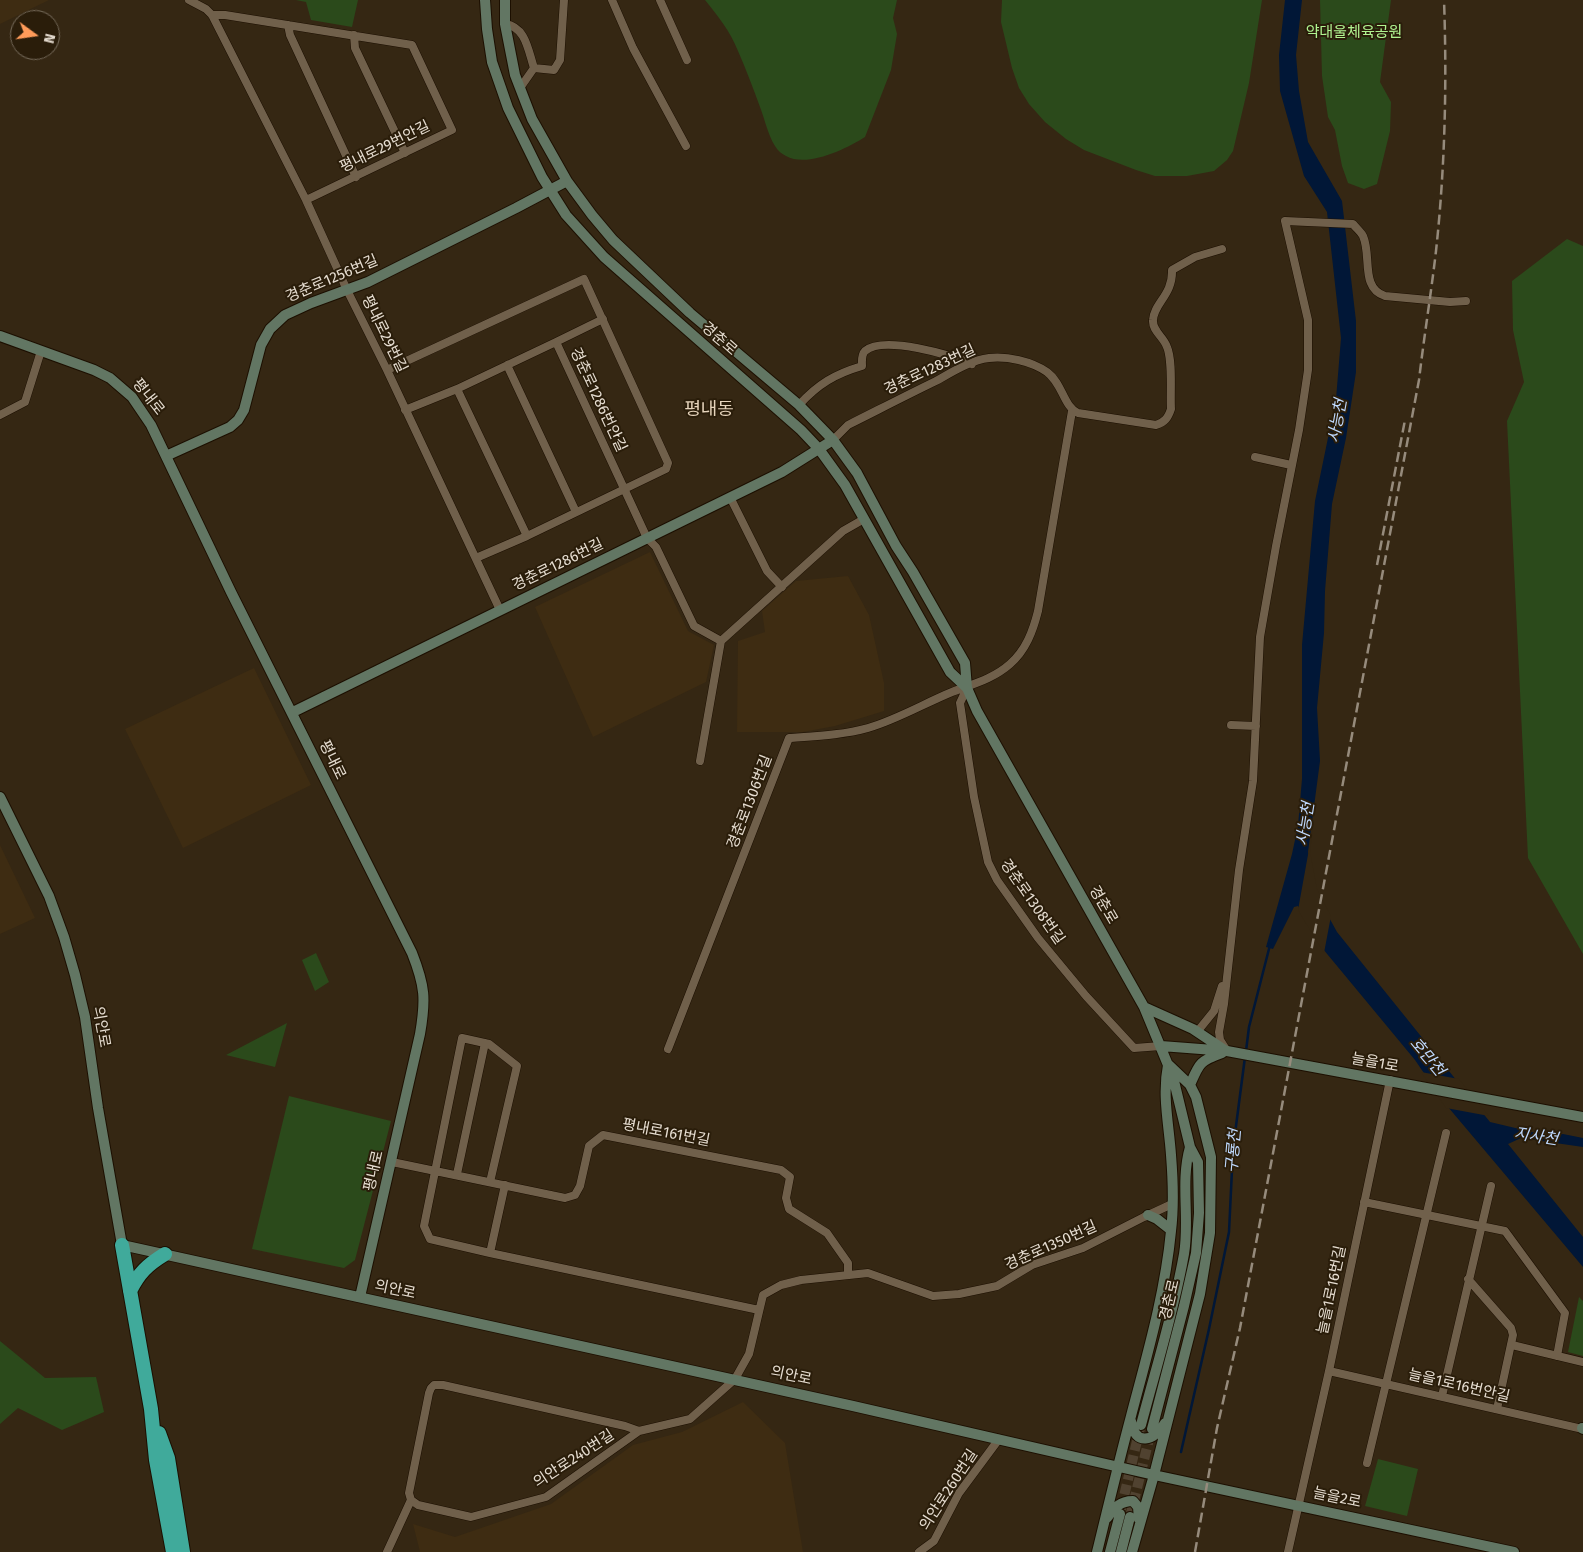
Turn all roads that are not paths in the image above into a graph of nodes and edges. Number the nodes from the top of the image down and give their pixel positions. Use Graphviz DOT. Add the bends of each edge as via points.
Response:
graph roads {
  1 [pos="189,0"];
  2 [pos="485,0"];
  3 [pos="505,0"];
  4 [pos="564,0"];
  5 [pos="612,0"];
  6 [pos="660,0"];
  7 [pos="212,15"];
  8 [pos="505,24"];
  9 [pos="288,26"];
  10 [pos="354,35"];
  11 [pos="688,60"];
  12 [pos="534,68"];
  13 [pos="520,88"];
  14 [pos="686,146"];
  15 [pos="405,153"];
  16 [pos="356,177"];
  17 [pos="567,181"];
  18 [pos="550,190"];
  19 [pos="306,200"];
  20 [pos="1222,249"];
  21 [pos="347,290"];
  22 [pos="1466,301"];
  23 [pos="603,319"];
  24 [pos="0,336"];
  25 [pos="556,342"];
  26 [pos="41,352"];
  27 [pos="972,364"];
  28 [pos="507,365"];
  29 [pos="387,370"];
  30 [pos="457,389"];
  31 [pos="799,405"];
  32 [pos="405,410"];
  33 [pos="1072,411"];
  34 [pos="0,415"];
  35 [pos="833,440"];
  36 [pos="820,449"];
  37 [pos="166,456"];
  38 [pos="1255,458"];
  39 [pos="1291,465"];
  40 [pos="624,489"];
  41 [pos="730,498"];
  42 [pos="576,512"];
  43 [pos="864,519"];
  44 [pos="527,536"];
  45 [pos="647,538"];
  46 [pos="476,558"];
  47 [pos="782,587"];
  48 [pos="500,610"];
  49 [pos="721,640"];
  50 [pos="967,688"];
  51 [pos="292,712"];
  52 [pos="1231,725"];
  53 [pos="1256,726"];
  54 [pos="700,760"];
  55 [pos="0,797"];
  56 [pos="1228,965"];
  57 [pos="1144,1007"];
  58 [pos="1197,1032"];
  59 [pos="485,1043"];
  60 [pos="1161,1046"];
  61 [pos="668,1049"];
  62 [pos="1232,1052"];
  63 [pos="1168,1065"];
  64 [pos="1390,1080"];
  65 [pos="1190,1085"];
  66 [pos="1583,1117"];
  67 [pos="1446,1133"];
  68 [pos="1190,1147"];
  69 [pos="392,1162"];
  70 [pos="434,1170"];
  71 [pos="457,1174"];
  72 [pos="490,1182"];
  73 [pos="505,1185"];
  74 [pos="1491,1186"];
  75 [pos="1364,1202"];
  76 [pos="1172,1204"];
  77 [pos="1428,1214"];
  78 [pos="1148,1215"];
  79 [pos="1482,1225"];
  80 [pos="1171,1230"];
  81 [pos="122,1245"];
  82 [pos="490,1253"];
  83 [pos="165,1254"];
  84 [pos="848,1275"];
  85 [pos="1468,1279"];
  86 [pos="130,1291"];
  87 [pos="360,1297"];
  88 [pos="759,1310"];
  89 [pos="1512,1346"];
  90 [pos="1557,1356"];
  91 [pos="1583,1362"];
  92 [pos="1329,1370"];
  93 [pos="735,1379"];
  94 [pos="1387,1384"];
  95 [pos="1442,1396"];
  96 [pos="151,1408"];
  97 [pos="1497,1409"];
  98 [pos="1169,1415"];
  99 [pos="1130,1417"];
  100 [pos="1141,1425"];
  101 [pos="1152,1428"];
  102 [pos="1583,1429"];
  103 [pos="639,1431"];
  104 [pos="999,1439"];
  105 [pos="1367,1463"];
  106 [pos="1119,1466"];
  107 [pos="1154,1474"];
  108 [pos="411,1500"];
  109 [pos="1298,1505"];
  110 [pos="1105,1521"];
  111 [pos="1138,1529"];
  112 [pos="173,1552"];
  113 [pos="183,1552"];
  114 [pos="386,1552"];
  115 [pos="919,1552"];
  116 [pos="1097,1552"];
  117 [pos="1110,1552"];
  118 [pos="1121,1552"];
  119 [pos="1132,1552"];
  120 [pos="1288,1552"];
  121 [pos="1514,1552"];
  1 -- 7 [label="street, 평내로29번길"];
  2 -- 18 [label="street, 경춘로" via="492,62 508,108"];
  3 -- 8 [label="street, 경춘로"];
  4 -- 12 [label="street" via="560,60 554,70"];
  5 -- 14 [label="street" via="641,64"];
  6 -- 11 [label="street"];
  7 -- 9 [label="street, 평내로29번안길"];
  7 -- 19 [label="street, 평내로29번길"];
  8 -- 12 [label="street" via="522,33"];
  8 -- 13 [label="street, 경춘로"];
  9 -- 10 [label="street, 평내로29번안길"];
  9 -- 16 [label="street"];
  10 -- 15 [label="street" via="355,48"];
  10 -- 15 [label="street, 평내로29번안길" via="412,45 452,130"];
  12 -- 13 [label="street"];
  13 -- 17 [label="street, 경춘로" via="532,119"];
  15 -- 16 [label="street, 평내로29번안길"];
  16 -- 19 [label="street, 평내로29번안길"];
  17 -- 18 [label="street, 경춘로1256번길"];
  17 -- 31 [label="street, 경춘로" via="613,240 690,313"];
  18 -- 21 [label="street, 경춘로1256번길"];
  18 -- 36 [label="street, 경춘로" via="566,214 604,257"];
  19 -- 21 [label="street, 평내로29번길"];
  20 -- 33 [label="street" via="1195,257 1172,270 1171,285 1152,322 1169,356 1170,409 1166,420 1156,424"];
  21 -- 29 [label="street, 평내로29번길"];
  21 -- 37 [label="street, 경춘로1256번길" via="285,316 270,329 261,345 244,410 238,420 230,427"];
  22 -- 39 [label="street" via="1376,293 1371,284 1363,234 1353,224 1285,221 1308,320 1306,386"];
  23 -- 25 [label="street"];
  23 -- 29 [label="street" via="584,279"];
  23 -- 40 [label="street" via="668,463 666,469"];
  24 -- 26 [label="street, 평내로"];
  25 -- 28 [label="street, 경춘로1286번안길"];
  25 -- 40 [label="street, 경춘로1286번안길"];
  26 -- 34 [label="street" via="25,402"];
  26 -- 37 [label="street, 평내로" via="100,372 121,386 142,410"];
  27 -- 31 [label="street" via="914,347 872,347 862,356 862,366 834,375"];
  27 -- 33 [label="street, 경춘로1283번길" via="986,358 1006,357 1046,372 1059,384"];
  27 -- 35 [label="street, 경춘로1283번길" via="848,425"];
  28 -- 30 [label="street, 경춘로1286번안길"];
  28 -- 42 [label="street"];
  29 -- 32 [label="street, 평내로29번길"];
  30 -- 32 [label="street, 경춘로1286번안길"];
  30 -- 44 [label="street"];
  31 -- 35 [label="street, 경춘로"];
  32 -- 46 [label="street, 평내로29번길"];
  33 -- 50 [label="street" via="1038,611 1030,638 1011,663 991,678"];
  35 -- 36 [label="street, 경춘로1286번길"];
  35 -- 50 [label="street, 경춘로" via="857,473 965,663"];
  36 -- 41 [label="street, 경춘로1286번길"];
  36 -- 43 [label="street, 경춘로"];
  37 -- 51 [label="street, 평내로"];
  38 -- 39 [label="street"];
  39 -- 53 [label="street" via="1260,637"];
  40 -- 42 [label="street"];
  40 -- 45 [label="street, 경춘로1286번안길"];
  41 -- 45 [label="street, 경춘로1286번길"];
  41 -- 47 [label="street" via="767,571"];
  42 -- 44 [label="street"];
  43 -- 47 [label="street" via="843,531"];
  43 -- 50 [label="street, 경춘로" via="950,672"];
  44 -- 46 [label="street"];
  45 -- 48 [label="street, 경춘로1286번길"];
  45 -- 49 [label="street, 경춘로1286번안길" via="656,547 694,626"];
  46 -- 48 [label="street, 평내로29번길"];
  47 -- 49 [label="street"];
  48 -- 51 [label="street, 경춘로1286번길"];
  49 -- 54 [label="street"];
  50 -- 57 [label="street, 경춘로"];
  50 -- 60 [label="street, 경춘로1308번길" via="960,704 974,797 988,862 997,880 1038,938 1134,1048"];
  50 -- 61 [label="street, 경춘로1306번길" via="870,727 842,734 790,738"];
  51 -- 69 [label="street, 평내로" via="412,953 424,991 424,1014"];
  52 -- 53 [label="street"];
  53 -- 56 [label="street" via="1253,781"];
  55 -- 81 [label="street, 의안로" via="49,896 75,975 85,1017"];
  56 -- 58 [label="street" via="1214,1010"];
  56 -- 62 [label="street" via="1219,1032 1220,1040"];
  57 -- 58 [label="street"];
  57 -- 60 [label="street, 경춘로"];
  58 -- 62 [label="street"];
  59 -- 70 [label="street" via="462,1038"];
  59 -- 71 [label="street"];
  59 -- 72 [label="street" via="517,1066"];
  60 -- 62 [label="street, 늘을1로"];
  60 -- 63 [label="street, 경춘로"];
  62 -- 64 [label="street, 늘을1로"];
  62 -- 65 [label="street" via="1205,1059 1198,1066"];
  63 -- 65 [label="street"];
  63 -- 68 [label="street, 경춘로"];
  63 -- 76 [label="street" via="1165,1102 1172,1156"];
  64 -- 66 [label="street, 늘을1로"];
  64 -- 75 [label="street, 늘을1로16번길"];
  65 -- 98 [label="street" via="1211,1156 1210,1233 1200,1294"];
  67 -- 77 [label="street"];
  68 -- 100 [label="street, 경춘로" via="1186,1162 1184,1252"];
  68 -- 101 [label="street, 경춘로" via="1198,1162 1196,1253"];
  69 -- 70 [label="street, 평내로161번길"];
  69 -- 87 [label="street, 평내로"];
  70 -- 71 [label="street, 평내로161번길"];
  70 -- 82 [label="street" via="424,1226 430,1239"];
  71 -- 72 [label="street, 평내로161번길"];
  72 -- 73 [label="street, 평내로161번길"];
  73 -- 82 [label="street"];
  73 -- 84 [label="street, 평내로161번길" via="564,1198 575,1195 589,1146 603,1135 780,1170 790,1177 786,1198 789,1209 827,1233 848,1263"];
  74 -- 79 [label="street"];
  75 -- 77 [label="street"];
  75 -- 92 [label="street, 늘을1로16번길"];
  76 -- 78 [label="street, 경춘로1350번길"];
  76 -- 80 [label="street"];
  77 -- 79 [label="street"];
  77 -- 94 [label="street"];
  78 -- 80 [label="street"];
  78 -- 84 [label="street, 경춘로1350번길" via="1083,1248 1032,1266 997,1286 959,1294 932,1296 868,1273"];
  79 -- 85 [label="street"];
  79 -- 90 [label="street" via="1505,1231 1565,1313"];
  80 -- 99 [label="street" via="1150,1347"];
  81 -- 83 [label="street, 의안로"];
  81 -- 86 [label="highway"];
  82 -- 88 [label="street"];
  83 -- 86 [label="highway" via="138,1276"];
  83 -- 87 [label="street, 의안로"];
  84 -- 88 [label="street, 경춘로1350번길" via="780,1285 763,1295"];
  85 -- 89 [label="street" via="1511,1328"];
  85 -- 95 [label="street"];
  86 -- 96 [label="highway"];
  87 -- 93 [label="street, 의안로"];
  88 -- 93 [label="street, 경춘로1350번길" via="749,1354"];
  89 -- 90 [label="street"];
  89 -- 97 [label="street"];
  90 -- 91 [label="street"];
  92 -- 94 [label="street, 늘을1로16번안길"];
  92 -- 109 [label="street, 늘을1로16번길"];
  93 -- 103 [label="street, 의안로240번길" via="690,1419"];
  93 -- 104 [label="street, 의안로"];
  94 -- 95 [label="street, 늘을1로16번안길"];
  94 -- 105 [label="street"];
  95 -- 97 [label="street, 늘을1로16번안길"];
  96 -- 112 [label="highway" via="156,1460"];
  96 -- 113 [label="highway" via="168,1458"];
  97 -- 102 [label="street, 늘을1로16번안길"];
  98 -- 99 [label="street" via="1160,1431 1146,1439 1132,1430"];
  98 -- 107 [label="street"];
  99 -- 106 [label="street"];
  103 -- 108 [label="street, 의안로240번길" via="546,1497 471,1517 418,1505"];
  103 -- 108 [label="street" via="434,1385 429,1393 409,1494"];
  104 -- 106 [label="street, 의안로"];
  104 -- 115 [label="street, 의안로260번길" via="959,1493 934,1541"];
  106 -- 107 [label="street, 늘을2로"];
  106 -- 110 [label="street"];
  107 -- 109 [label="street, 늘을2로"];
  107 -- 111 [label="street"];
  108 -- 114 [label="street"];
  109 -- 120 [label="street, 늘을1로16번길"];
  109 -- 121 [label="street, 늘을2로"];
  110 -- 111 [label="street" via="1118,1504 1133,1501 1138,1507"];
  110 -- 116 [label="street"];
  111 -- 119 [label="street"];
  117 -- 118 [label="street" via="1125,1516"];
}
